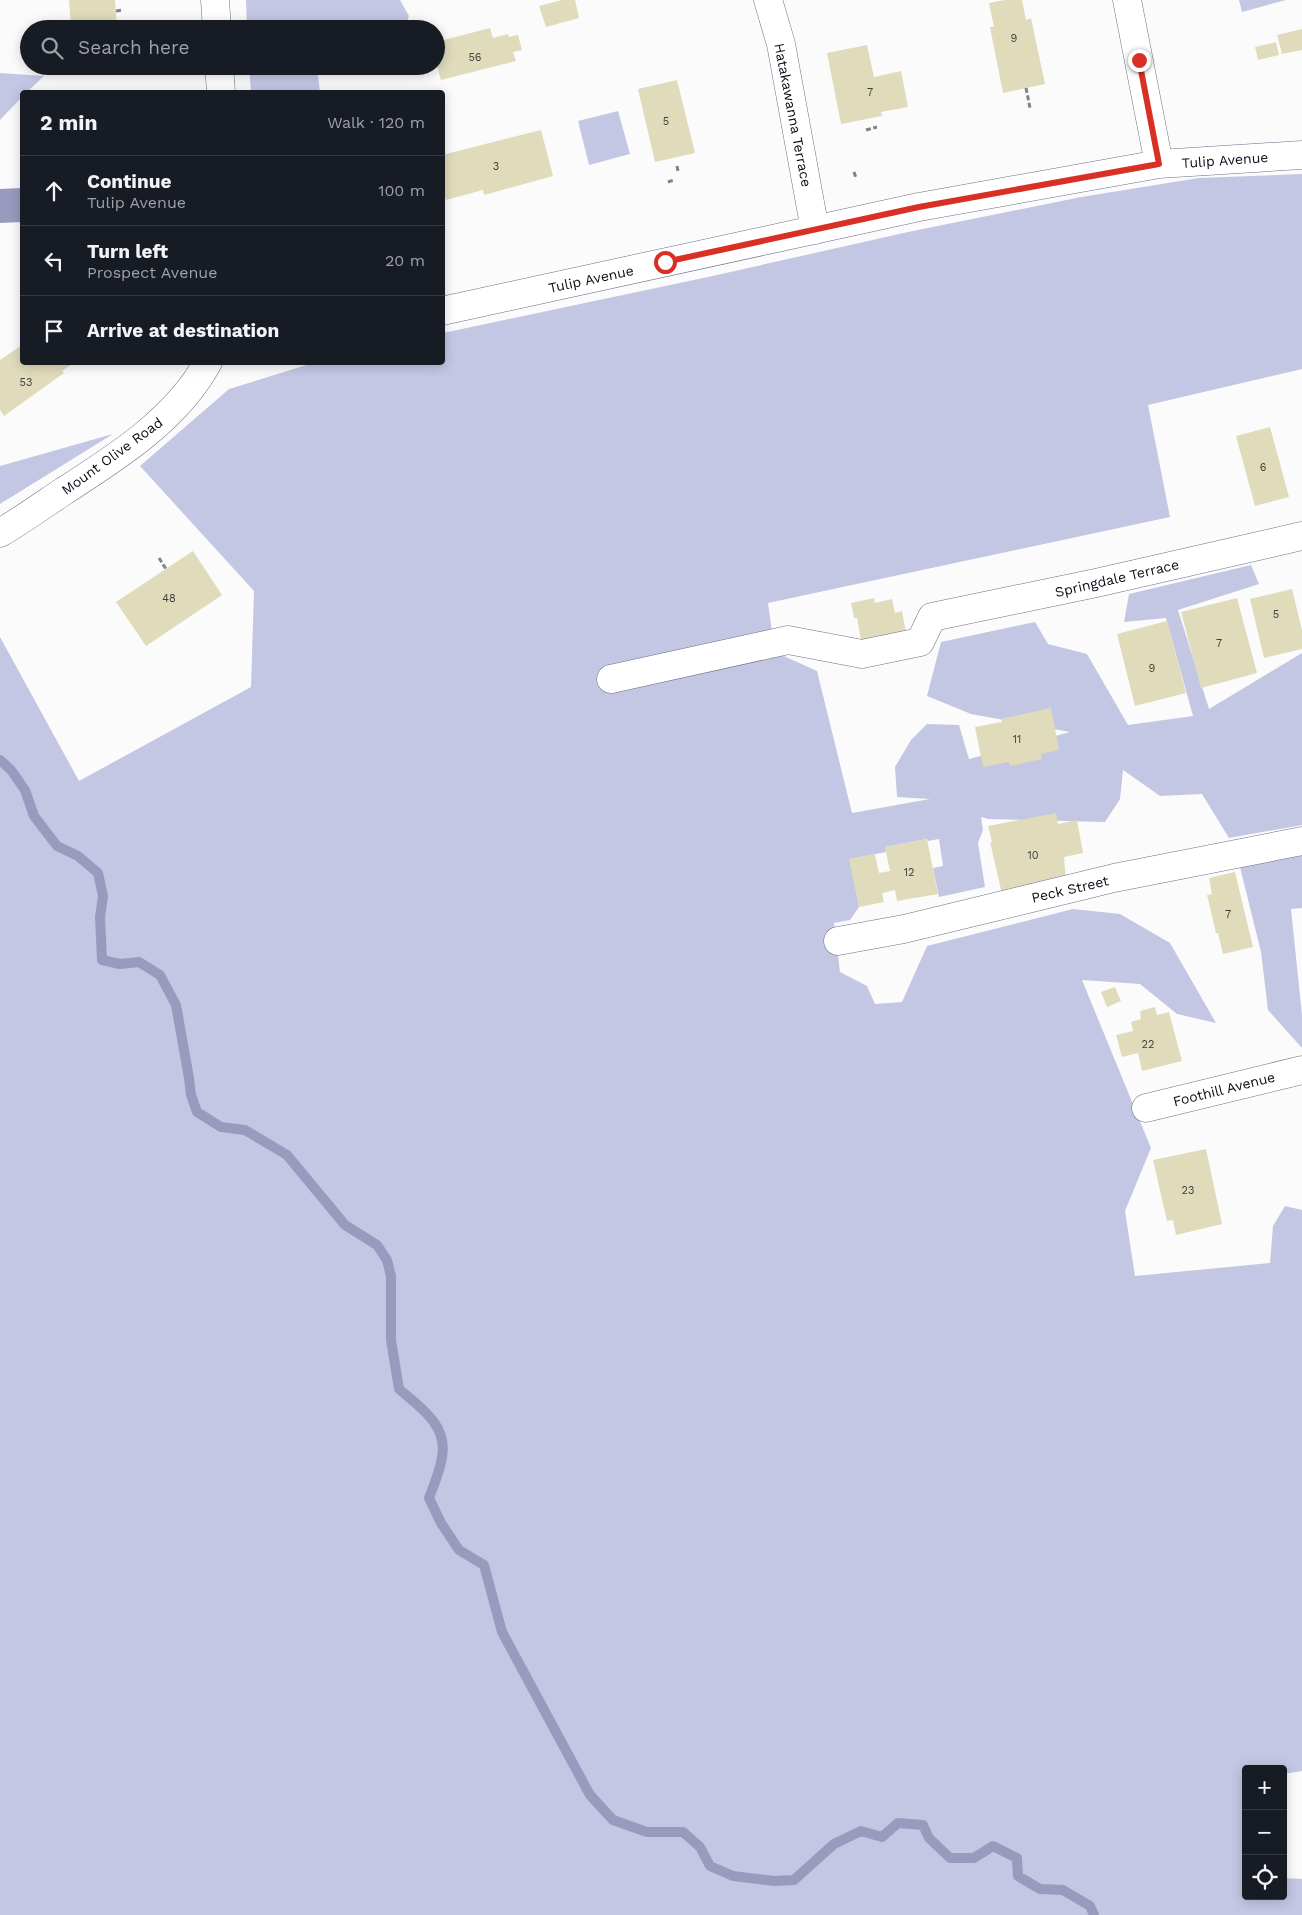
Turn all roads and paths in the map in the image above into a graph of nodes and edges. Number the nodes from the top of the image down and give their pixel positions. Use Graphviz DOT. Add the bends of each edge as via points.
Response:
graph roads {
  1 [pos="215,0"];
  2 [pos="768,0"];
  3 [pos="1127,0"];
  4 [pos="123,10"];
  5 [pos="116,11"];
  6 [pos="216,20"];
  7 [pos="220,75"];
  8 [pos="1026,88"];
  9 [pos="222,90"];
  10 [pos="1030,108"];
  11 [pos="877,127"];
  12 [pos="866,130"];
  13 [pos="1302,155"];
  14 [pos="1159,164"];
  15 [pos="677,166"];
  16 [pos="678,171"];
  17 [pos="854,172"];
  18 [pos="856,178"];
  19 [pos="674,180"];
  20 [pos="668,182"];
  21 [pos="815,230"];
  22 [pos="445,310"];
  23 [pos="206,365"];
  24 [pos="0,533"];
  25 [pos="1302,536"];
  26 [pos="159,558"];
  27 [pos="166,569"];
  28 [pos="611,679"];
  29 [pos="1302,841"];
  30 [pos="838,940"];
  31 [pos="1302,1070"];
  32 [pos="1146,1108"];
  1 -- 6 [label="street"];
  2 -- 21 [label="street, Hatakawanna Terrace" via="780,44"];
  3 -- 14 [label="street"];
  4 -- 5 [label="path"];
  7 -- 9 [label="street"];
  8 -- 10 [label="path"];
  11 -- 12 [label="path"];
  13 -- 14 [label="street, Tulip Avenue"];
  14 -- 21 [label="street, Tulip Avenue" via="919,207"];
  15 -- 16 [label="path"];
  17 -- 18 [label="path"];
  19 -- 20 [label="path"];
  21 -- 22 [label="street, Tulip Avenue"];
  23 -- 24 [label="street, Mount Olive Road" via="199,379 161,421 102,467"];
  25 -- 28 [label="street, Springdale Terrace" via="932,617 920,642 862,654 788,640"];
  26 -- 27 [label="path"];
  29 -- 30 [label="street, Peck Street" via="1114,878 904,929"];
  31 -- 32 [label="street, Foothill Avenue"];
}
